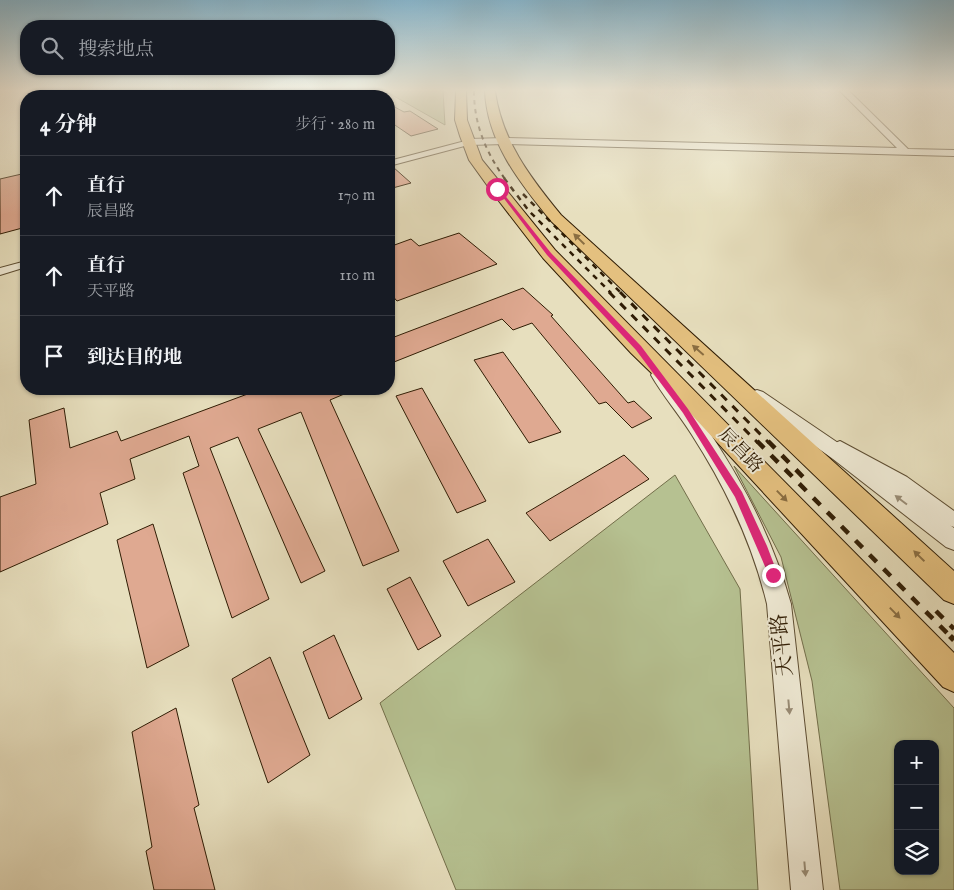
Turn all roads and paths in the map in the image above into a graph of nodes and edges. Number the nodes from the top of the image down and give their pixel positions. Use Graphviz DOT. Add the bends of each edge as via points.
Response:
graph roads {
  1 [pos="466,133"];
  2 [pos="501,133"];
  3 [pos="886,133"];
  4 [pos="504,141"];
  5 [pos="469,142"];
  6 [pos="906,152"];
  7 [pos="954,153"];
  8 [pos="395,162"];
  9 [pos="20,266"];
  10 [pos="0,272"];
  11 [pos="638,348"];
  12 [pos="722,371"];
  13 [pos="778,412"];
  14 [pos="954,520"];
  15 [pos="954,540"];
  16 [pos="954,590"];
  17 [pos="945,667"];
  18 [pos="807,890"];
  1 -- 5 [label="main road, 辰昌路"];
  2 -- 4 [label="main road"];
  3 -- 6 [label="street"];
  4 -- 5 [label="street"];
  4 -- 6 [label="street"];
  12 -- 4 [label="main road, one-way" via="556,218 524,178"];
  5 -- 8 [label="street"];
  5 -- 11 [label="main road, 辰昌路" via="476,160 525,225"];
  6 -- 7 [label="street"];
  9 -- 10 [label="street"];
  11 -- 17 [label="main road, 辰昌路, one-way"];
  11 -- 18 [label="street, 天平路, one-way" via="721,464 773,575 779,604"];
  12 -- 13 [label="street"];
  16 -- 12 [label="main road, one-way"];
  13 -- 14 [label="street" via="901,482"];
  15 -- 13 [label="street, one-way"];
}
